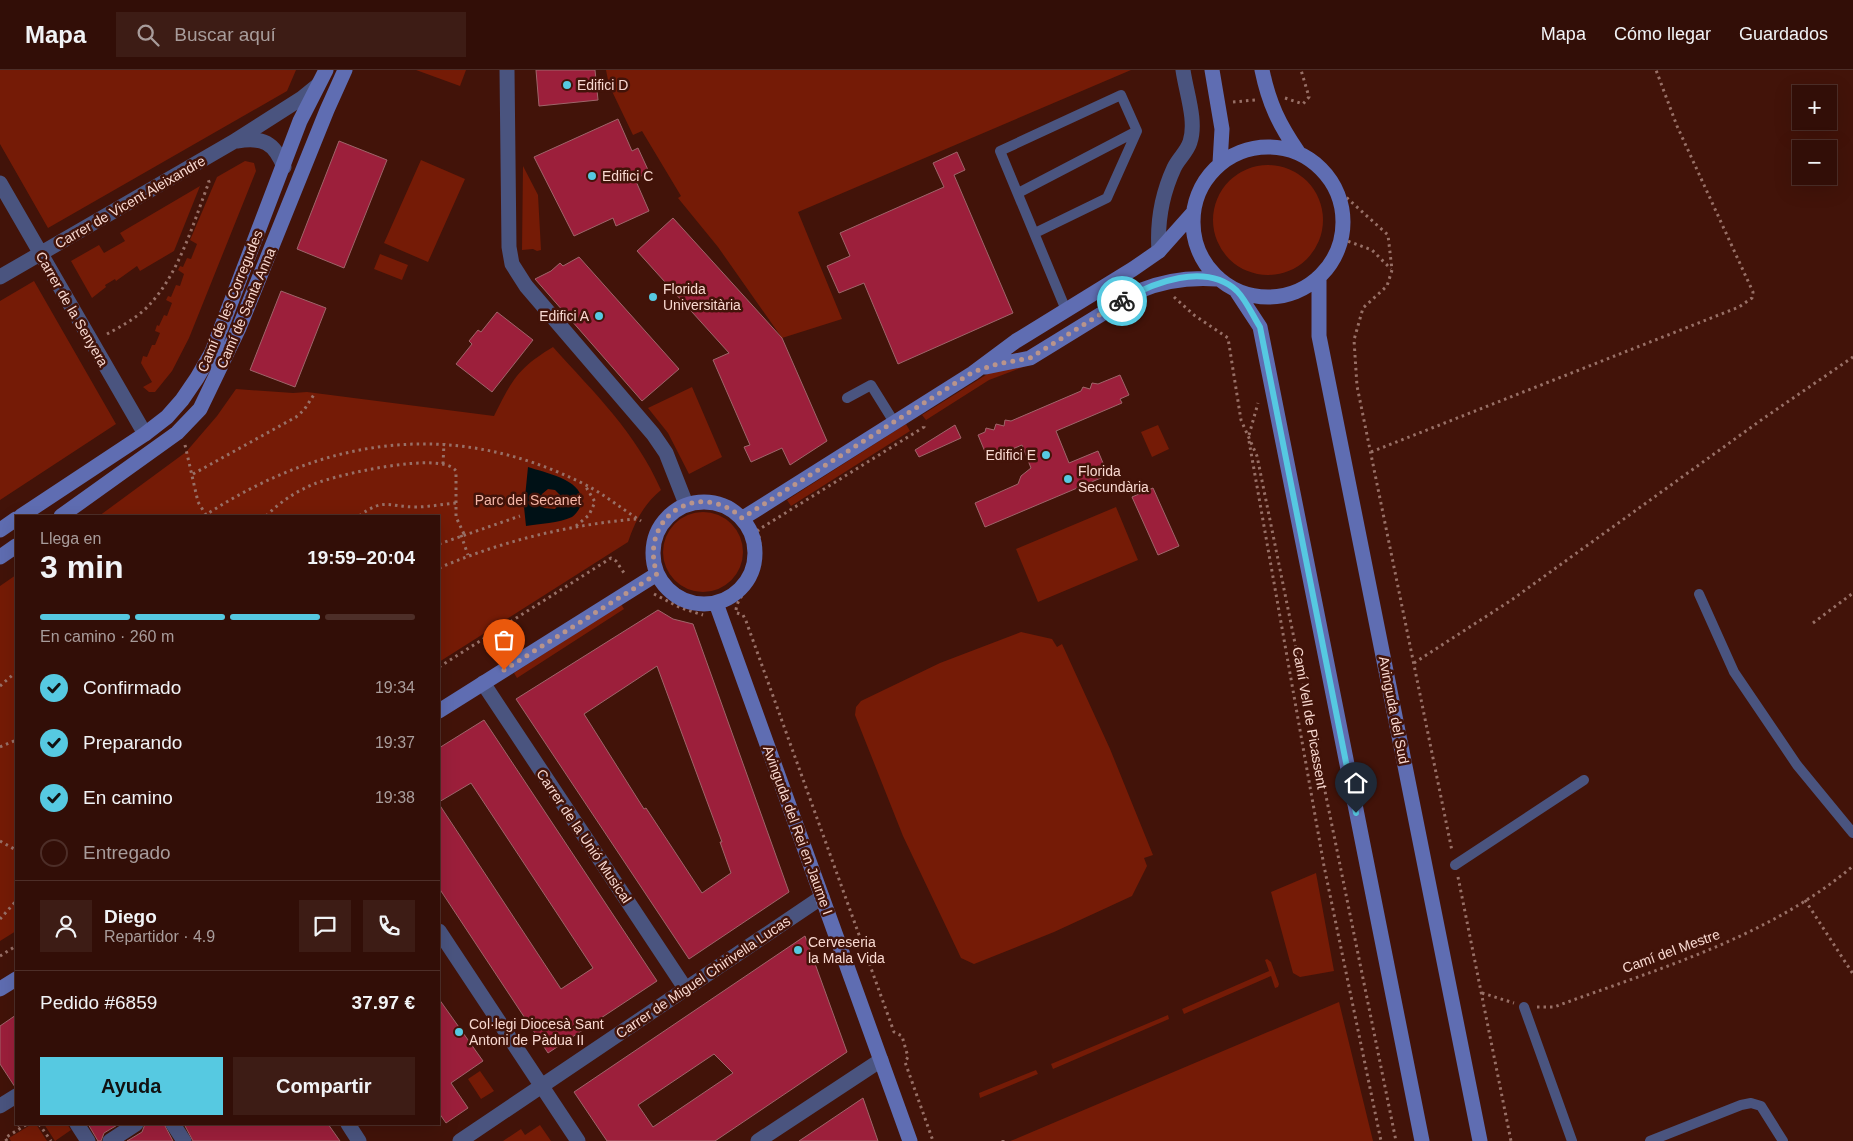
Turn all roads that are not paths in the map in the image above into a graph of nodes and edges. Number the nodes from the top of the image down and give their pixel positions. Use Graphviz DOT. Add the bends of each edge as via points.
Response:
graph roads {
  1 [pos="326,70"];
  2 [pos="345,70"];
  3 [pos="507,70"];
  4 [pos="1183,70"];
  5 [pos="1212,70"];
  6 [pos="1266,74"];
  7 [pos="318,85"];
  8 [pos="1137,131"];
  9 [pos="233,142"];
  10 [pos="1298,152"];
  11 [pos="1220,163"];
  12 [pos="284,167"];
  13 [pos="0,183"];
  14 [pos="1018,193"];
  15 [pos="1192,214"];
  16 [pos="1035,233"];
  17 [pos="1159,250"];
  18 [pos="41,254"];
  19 [pos="0,278"];
  20 [pos="1217,278"];
  21 [pos="1319,278"];
  22 [pos="1237,292"];
  23 [pos="1066,310"];
  24 [pos="973,372"];
  25 [pos="847,398"];
  26 [pos="894,422"];
  27 [pos="145,434"];
  28 [pos="686,504"];
  29 [pos="23,515"];
  30 [pos="62,515"];
  31 [pos="742,518"];
  32 [pos="15,520"];
  33 [pos="0,530"];
  34 [pos="15,547"];
  35 [pos="0,556"];
  36 [pos="657,574"];
  37 [pos="1699,594"];
  38 [pos="716,603"];
  39 [pos="482,683"];
  40 [pos="440,710"];
  41 [pos="1584,780"];
  42 [pos="1853,833"];
  43 [pos="1455,865"];
  44 [pos="822,897"];
  45 [pos="440,933"];
  46 [pos="15,980"];
  47 [pos="686,988"];
  48 [pos="0,989"];
  49 [pos="1524,1007"];
  50 [pos="881,1060"];
  51 [pos="541,1086"];
  52 [pos="15,1097"];
  53 [pos="0,1106"];
  54 [pos="78,1125"];
  55 [pos="134,1125"];
  56 [pos="174,1125"];
  57 [pos="349,1125"];
  58 [pos="88,1141"];
  59 [pos="110,1141"];
  60 [pos="184,1141"];
  61 [pos="359,1141"];
  62 [pos="460,1141"];
  63 [pos="578,1141"];
  64 [pos="758,1141"];
  65 [pos="910,1141"];
  66 [pos="1422,1141"];
  67 [pos="1480,1141"];
  68 [pos="1572,1141"];
  69 [pos="1650,1141"];
  70 [pos="1783,1141"];
  1 -- 7 [label="street, Camí de les Corregudes"];
  2 -- 30 [label="street, Camí de Santa Anna" via="326,110 240,328 200,409 177,434"];
  3 -- 28 [label="street" via="509,247 512,264 526,286 653,434 666,454"];
  4 -- 17 [label="street" via="1192,124 1190,142 1167,185 1158,230"];
  5 -- 11 [label="street" via="1222,129"];
  6 -- 10 [label="street" via="1277,122"];
  7 -- 9 [label="street, Carrer de Vicent Aleixandre"];
  7 -- 12 [label="street, Camí de les Corregudes" via="300,121"];
  8 -- 14 [label="lane"];
  8 -- 14 [label="lane" via="1121,95 1000,152"];
  8 -- 16 [label="lane" via="1107,198"];
  9 -- 12 [label="street, Carrer de Vicent Aleixandre" via="265,142 272,146"];
  9 -- 18 [label="street, Carrer de Vicent Aleixandre"];
  10 -- 11 [label="street" via="1258,147 1238,152"];
  10 -- 21 [label="street" via="1327,174 1337,189 1343,214 1342,239 1334,260"];
  11 -- 15 [label="street" via="1206,179"];
  12 -- 27 [label="street, Camí de les Corregudes" via="212,352 182,400"];
  13 -- 18 [label="street, Carrer de la Senyera"];
  14 -- 16 [label="lane"];
  15 -- 17 [label="street"];
  15 -- 20 [label="street" via="1194,241 1203,261"];
  16 -- 23 [label="lane"];
  17 -- 23 [label="street"];
  18 -- 19 [label="street, Carrer de Vicent Aleixandre"];
  18 -- 27 [label="street, Carrer de la Senyera"];
  20 -- 22 [label="street"];
  20 -- 24 [label="street" via="1190,277 1138,291 1030,358"];
  21 -- 22 [label="street" via="1301,290 1280,297 1258,297"];
  21 -- 67 [label="street, Avinguda del Sud" via="1319,336"];
  22 -- 66 [label="street" via="1260,327"];
  23 -- 24 [label="street"];
  24 -- 26 [label="street"];
  25 -- 26 [label="lane" via="871,385"];
  26 -- 31 [label="street"];
  27 -- 29 [label="street, Camí de les Corregudes"];
  28 -- 31 [label="street" via="712,502 734,510"];
  28 -- 36 [label="street" via="665,519 657,531 652,553"];
  31 -- 38 [label="street" via="755,545 753,567 742,587 731,597"];
  32 -- 33 [label="street"];
  34 -- 35 [label="street"];
  36 -- 38 [label="street" via="672,593 682,599 693,603"];
  36 -- 39 [label="street"];
  37 -- 42 [label="lane" via="1734,672 1797,765"];
  38 -- 44 [label="street, Avinguda del Rei en Jaume I"];
  39 -- 40 [label="street"];
  39 -- 47 [label="street, Carrer de la Unió Musical"];
  41 -- 43 [label="lane"];
  44 -- 47 [label="street, Carrer de Miguel Chirivella Lucas"];
  44 -- 50 [label="street, Avinguda del Rei en Jaume I"];
  45 -- 51 [label="street"];
  46 -- 48 [label="street"];
  47 -- 51 [label="street, Carrer de Miguel Chirivella Lucas"];
  49 -- 68 [label="lane"];
  50 -- 64 [label="street"];
  50 -- 65 [label="street, Avinguda del Rei en Jaume I"];
  51 -- 62 [label="street, Carrer de Miguel Chirivella Lucas"];
  51 -- 63 [label="street"];
  52 -- 53 [label="street"];
  54 -- 58 [label="street"];
  55 -- 59 [label="street"];
  56 -- 60 [label="street"];
  57 -- 61 [label="street"];
  69 -- 70 [label="lane" via="1751,1103 1761,1106"];
}
